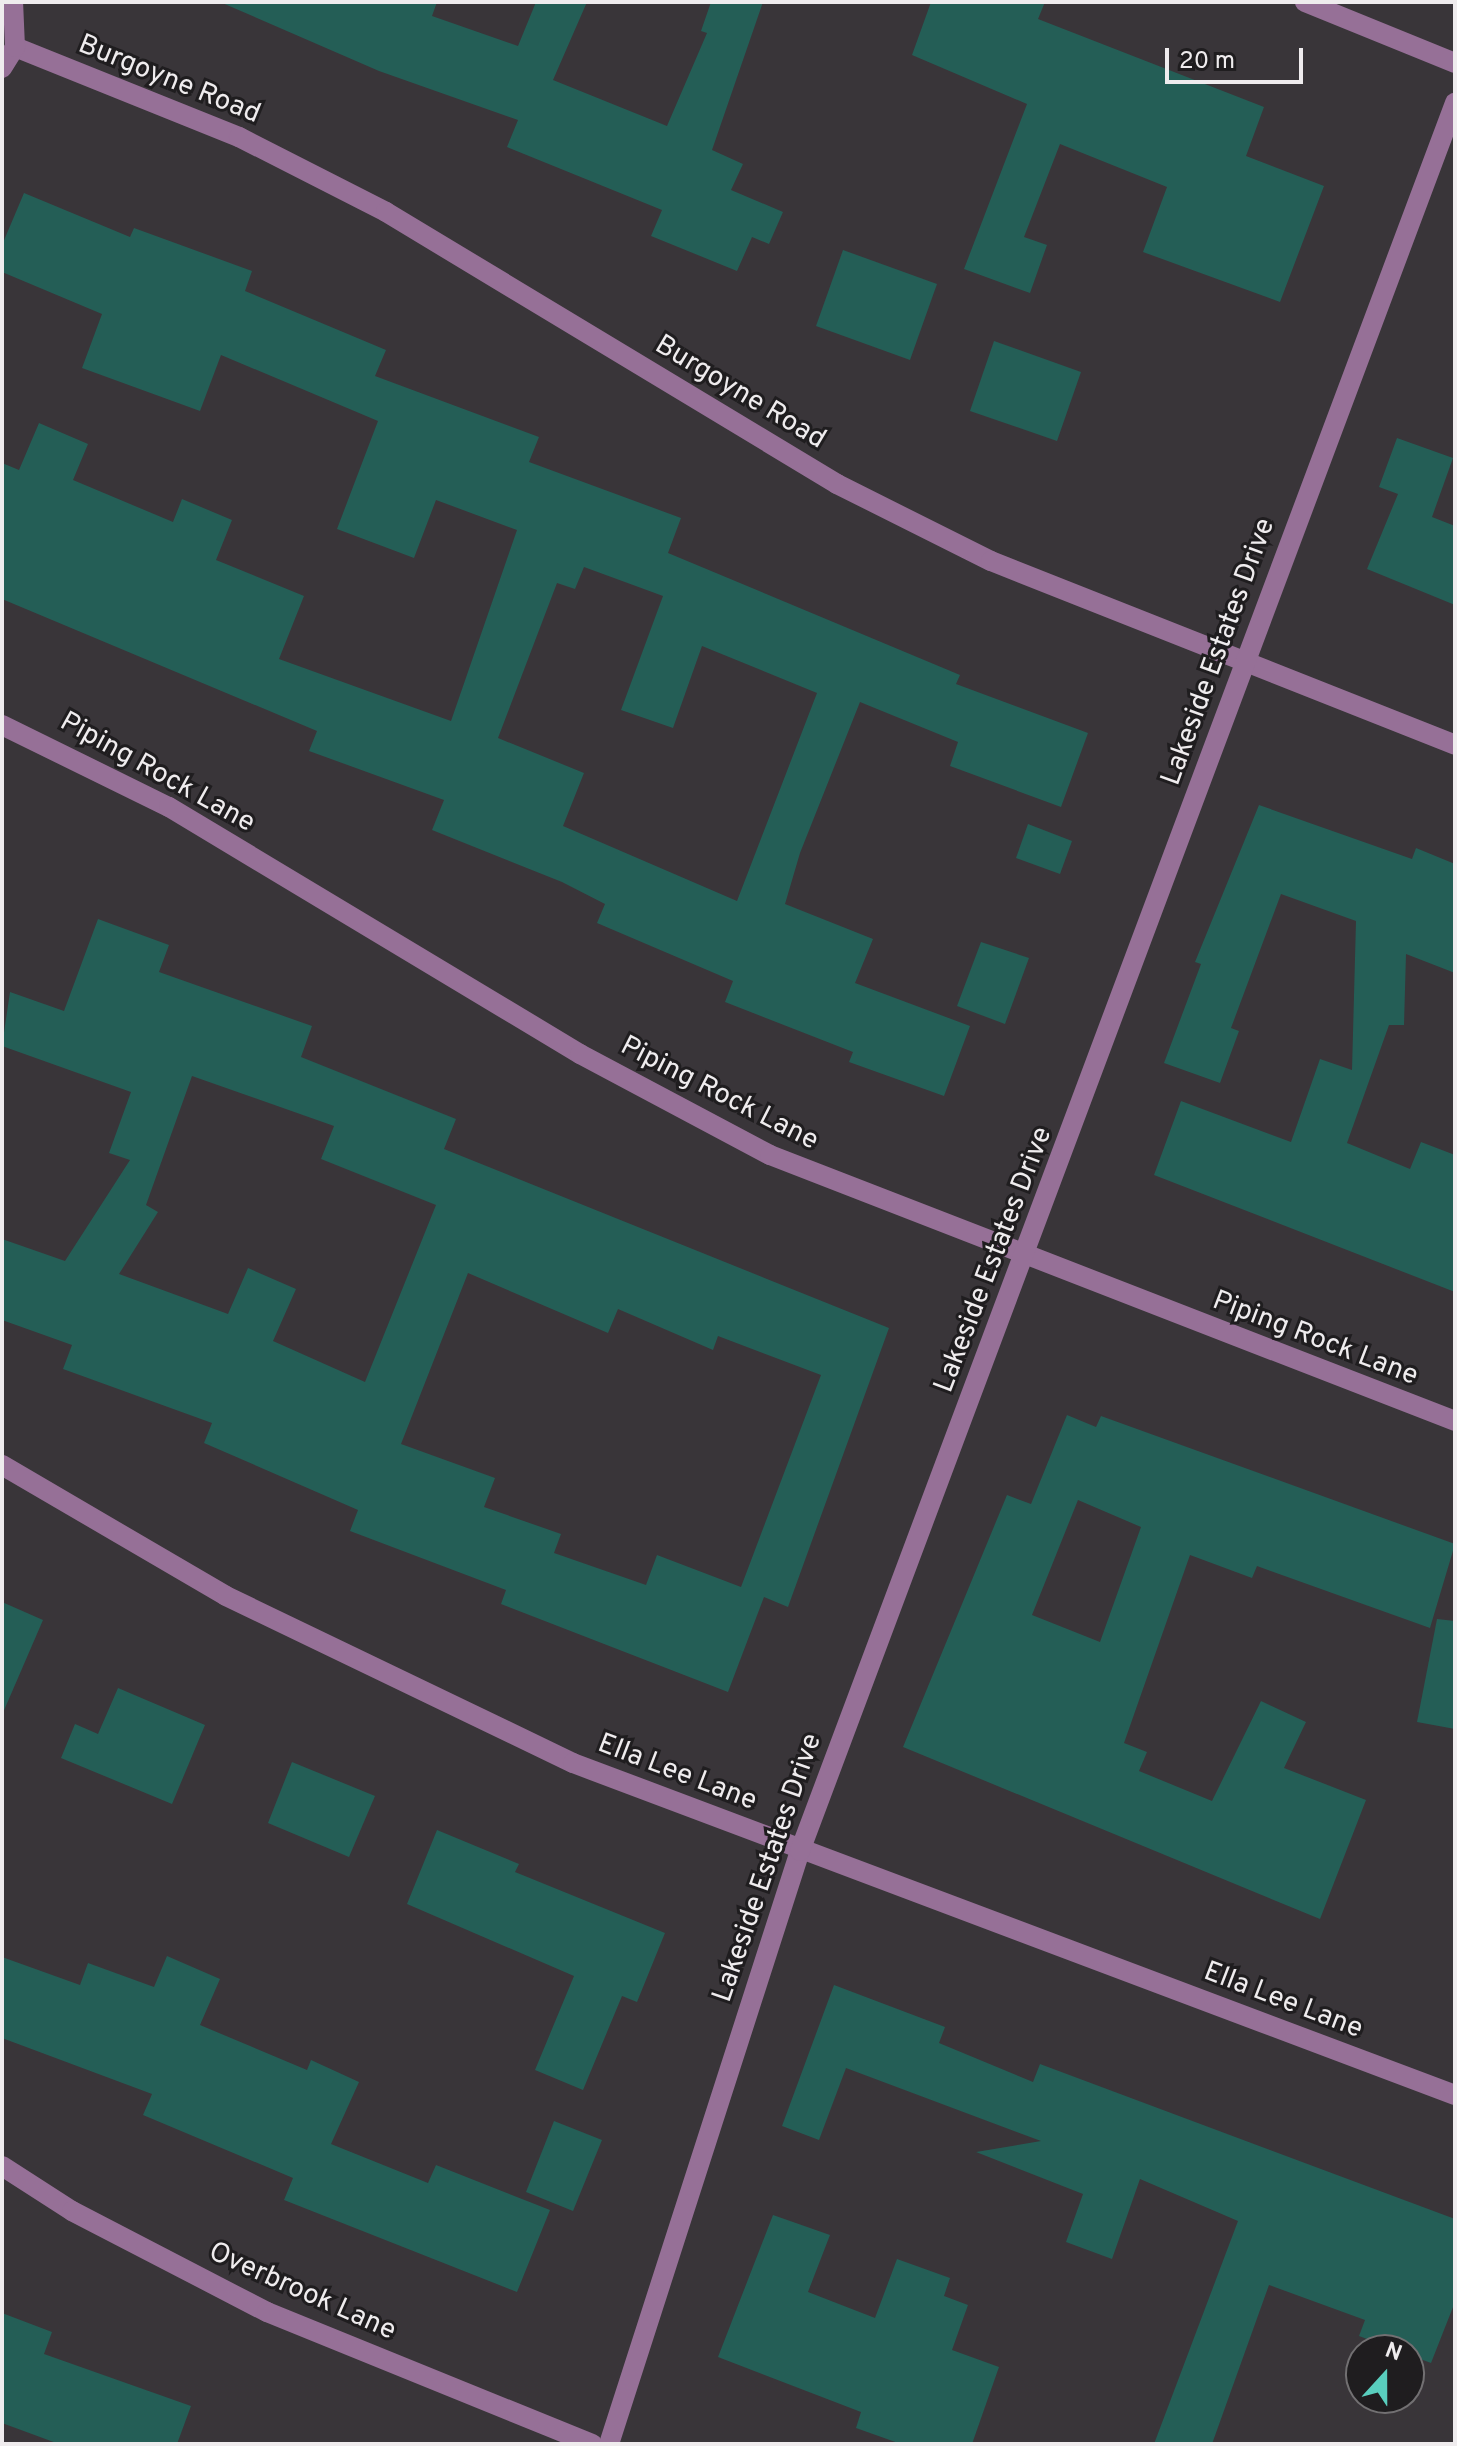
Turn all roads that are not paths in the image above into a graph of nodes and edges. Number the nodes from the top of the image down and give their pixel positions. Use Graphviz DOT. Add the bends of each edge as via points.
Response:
graph roads {
  1 [pos="13,2"];
  2 [pos="1305,2"];
  3 [pos="15,47"];
  4 [pos="1455,63"];
  5 [pos="2,68"];
  6 [pos="1455,103"];
  7 [pos="1243,667"];
  8 [pos="2,725"];
  9 [pos="1455,745"];
  10 [pos="1024,1260"];
  11 [pos="1455,1421"];
  12 [pos="2,1465"];
  13 [pos="800,1851"];
  14 [pos="1455,2095"];
  15 [pos="2,2166"];
  16 [pos="592,2444"];
  17 [pos="609,2444"];
  1 -- 3 [label="street"];
  2 -- 4 [label="street"];
  3 -- 5 [label="street"];
  3 -- 7 [label="street, Burgoyne Road" via="252,144 386,212 837,484 991,561"];
  6 -- 7 [label="street, Lakeside Estates Drive"];
  7 -- 9 [label="street, Burgoyne Road"];
  7 -- 10 [label="street, Lakeside Estates Drive"];
  8 -- 10 [label="street, Piping Rock Lane" via="169,807 580,1054 770,1155"];
  10 -- 11 [label="street, Piping Rock Lane"];
  10 -- 13 [label="street, Lakeside Estates Drive"];
  12 -- 13 [label="street, Ella Lee Lane" via="240,1603 573,1763"];
  13 -- 14 [label="street, Ella Lee Lane"];
  13 -- 17 [label="street, Lakeside Estates Drive"];
  15 -- 16 [label="street, Overbrook Lane" via="72,2211 267,2312"];
}
